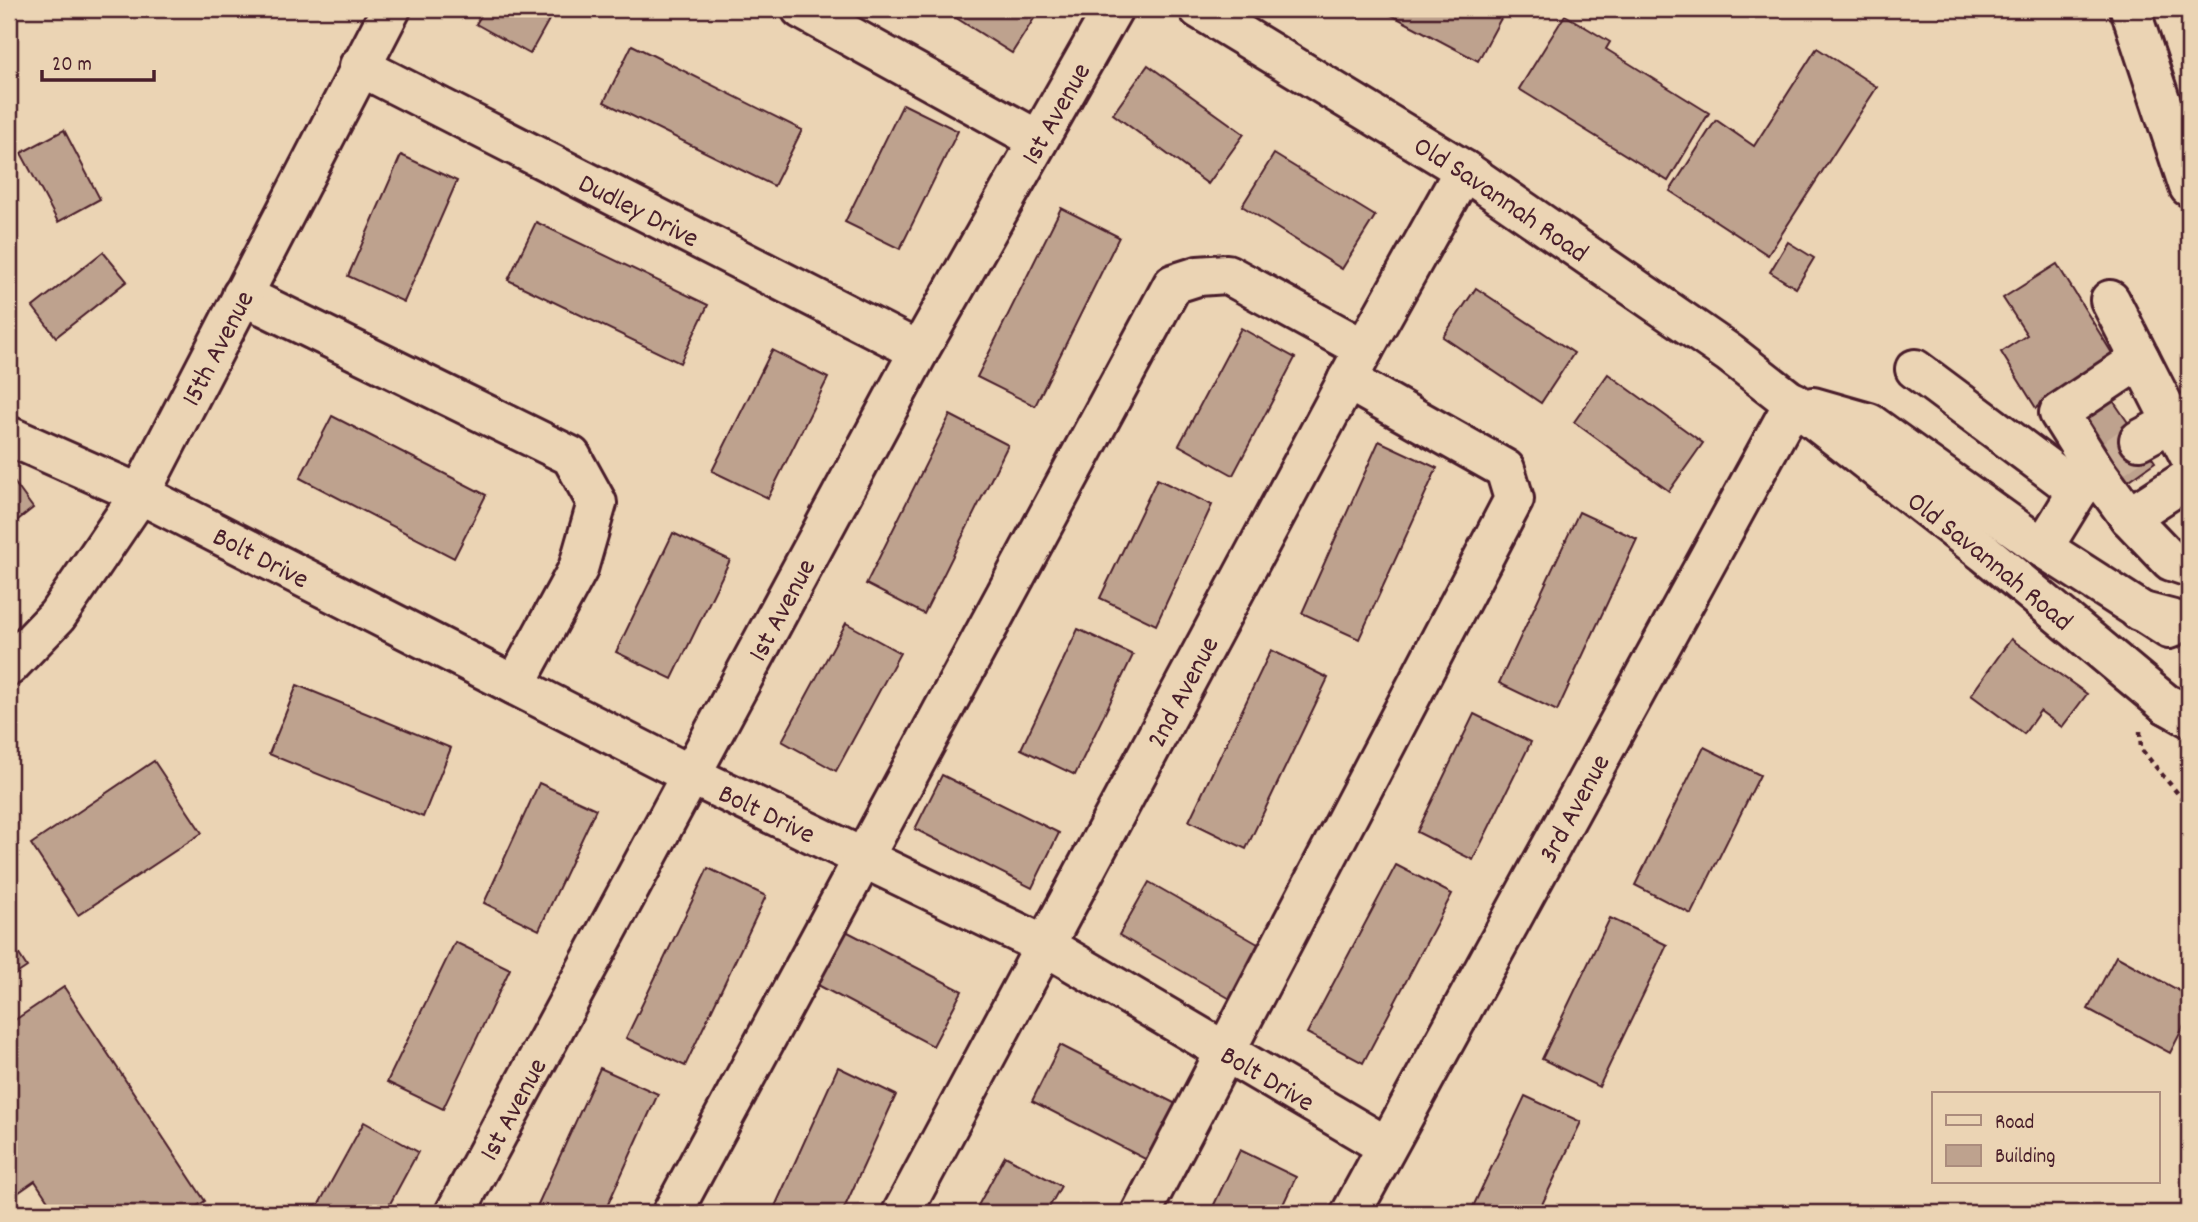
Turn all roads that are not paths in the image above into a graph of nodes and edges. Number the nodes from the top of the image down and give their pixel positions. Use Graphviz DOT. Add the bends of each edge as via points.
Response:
graph roads {
  1 [pos="391,9"];
  2 [pos="801,9"];
  3 [pos="1113,9"];
  4 [pos="1199,9"];
  5 [pos="2130,9"];
  6 [pos="359,66"];
  7 [pos="1038,140"];
  8 [pos="1464,170"];
  9 [pos="2189,187"];
  10 [pos="242,295"];
  11 [pos="2110,300"];
  12 [pos="919,351"];
  13 [pos="2140,359"];
  14 [pos="1356,364"];
  15 [pos="1914,369"];
  16 [pos="1794,401"];
  17 [pos="2167,425"];
  18 [pos="9,436"];
  19 [pos="2189,455"];
  20 [pos="2094,475"];
  21 [pos="2189,478"];
  22 [pos="140,494"];
  23 [pos="2129,517"];
  24 [pos="2043,548"];
  25 [pos="2189,567"];
  26 [pos="2139,611"];
  27 [pos="2189,624"];
  28 [pos="2189,640"];
  29 [pos="9,666"];
  30 [pos="515,685"];
  31 [pos="2171,704"];
  32 [pos="693,776"];
  33 [pos="861,857"];
  34 [pos="1044,945"];
  35 [pos="1226,1053"];
  36 [pos="1386,1146"];
  37 [pos="455,1213"];
  38 [pos="672,1213"];
  39 [pos="902,1213"];
  40 [pos="1141,1213"];
  41 [pos="1351,1213"];
  1 -- 6 [label="main road, 15th Avenue"];
  2 -- 7 [label="main road"];
  3 -- 7 [label="main road, 1st Avenue"];
  4 -- 8 [label="main road, Old Savannah Road"];
  5 -- 9 [label="main road"];
  6 -- 10 [label="main road, 15th Avenue"];
  6 -- 12 [label="main road, Dudley Drive"];
  7 -- 12 [label="main road, 1st Avenue"];
  8 -- 14 [label="main road, 2nd Avenue"];
  8 -- 16 [label="main road, Old Savannah Road"];
  10 -- 22 [label="main road, 15th Avenue"];
  10 -- 30 [label="main road" via="571,456 597,503 578,569"];
  11 -- 13 [label="main road"];
  12 -- 32 [label="main road, 1st Avenue"];
  13 -- 17 [label="main road"];
  13 -- 20 [label="main road" via="2059,413"];
  14 -- 33 [label="main road" via="1227,274 1173,284"];
  14 -- 34 [label="main road, 2nd Avenue"];
  14 -- 35 [label="main road" via="1504,469 1514,499"];
  15 -- 20 [label="main road"];
  16 -- 24 [label="main road, Old Savannah Road" via="1869,423"];
  16 -- 31 [label="main road, Old Savannah Road"];
  16 -- 36 [label="main road, 3rd Avenue"];
  17 -- 19 [label="main road"];
  18 -- 22 [label="main road, Bolt Drive"];
  20 -- 23 [label="main road"];
  20 -- 24 [label="main road"];
  21 -- 23 [label="main road"];
  22 -- 29 [label="main road, 15th Avenue" via="57,616"];
  22 -- 30 [label="main road, Bolt Drive"];
  23 -- 25 [label="main road" via="2171,561"];
  24 -- 26 [label="main road, Old Savannah Road"];
  26 -- 27 [label="main road"];
  26 -- 28 [label="main road, Old Savannah Road"];
  30 -- 32 [label="main road, Bolt Drive"];
  32 -- 33 [label="main road, Bolt Drive"];
  32 -- 37 [label="main road, 1st Avenue"];
  33 -- 34 [label="main road, Bolt Drive"];
  33 -- 38 [label="main road"];
  34 -- 35 [label="main road, Bolt Drive"];
  34 -- 39 [label="main road, 2nd Avenue"];
  35 -- 36 [label="main road, Bolt Drive"];
  35 -- 40 [label="main road"];
  36 -- 41 [label="main road, 3rd Avenue"];
}
